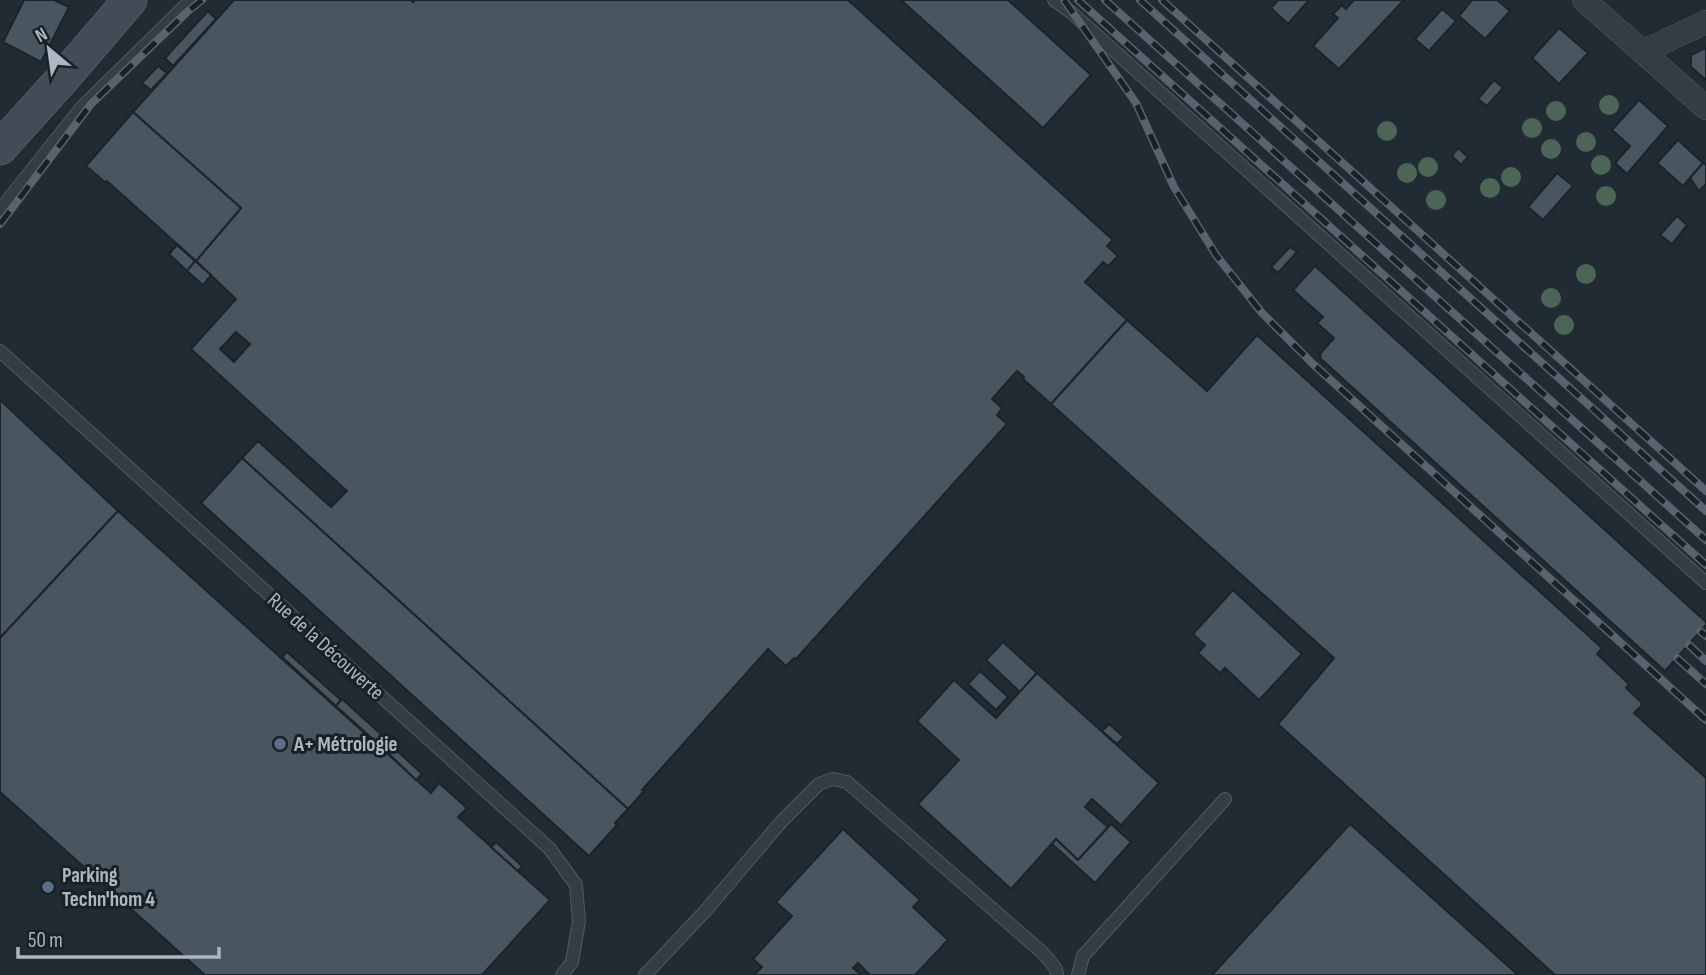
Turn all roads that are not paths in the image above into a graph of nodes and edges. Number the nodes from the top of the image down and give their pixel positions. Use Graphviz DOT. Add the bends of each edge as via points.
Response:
graph roads {
  1 [pos="130,0"];
  2 [pos="191,0"];
  3 [pos="1054,0"];
  4 [pos="1584,0"];
  5 [pos="1706,22"];
  6 [pos="1642,52"];
  7 [pos="1706,108"];
  8 [pos="0,148"];
  9 [pos="0,210"];
  10 [pos="0,351"];
  11 [pos="1706,583"];
  12 [pos="1225,799"];
  13 [pos="562,975"];
  14 [pos="645,975"];
  15 [pos="1057,975"];
  16 [pos="1078,975"];
  1 -- 8 [label="main road"];
  2 -- 9 [label="lane" via="81,108"];
  3 -- 11 [label="lane"];
  4 -- 6 [label="street"];
  5 -- 6 [label="street"];
  6 -- 7 [label="street"];
  10 -- 13 [label="lane, Rue de la Découverte" via="549,848 576,885 579,921 572,962"];
  12 -- 16 [label="lane" via="1083,956"];
  14 -- 15 [label="lane" via="781,822 819,784 833,779 847,782 1044,954"];
}
